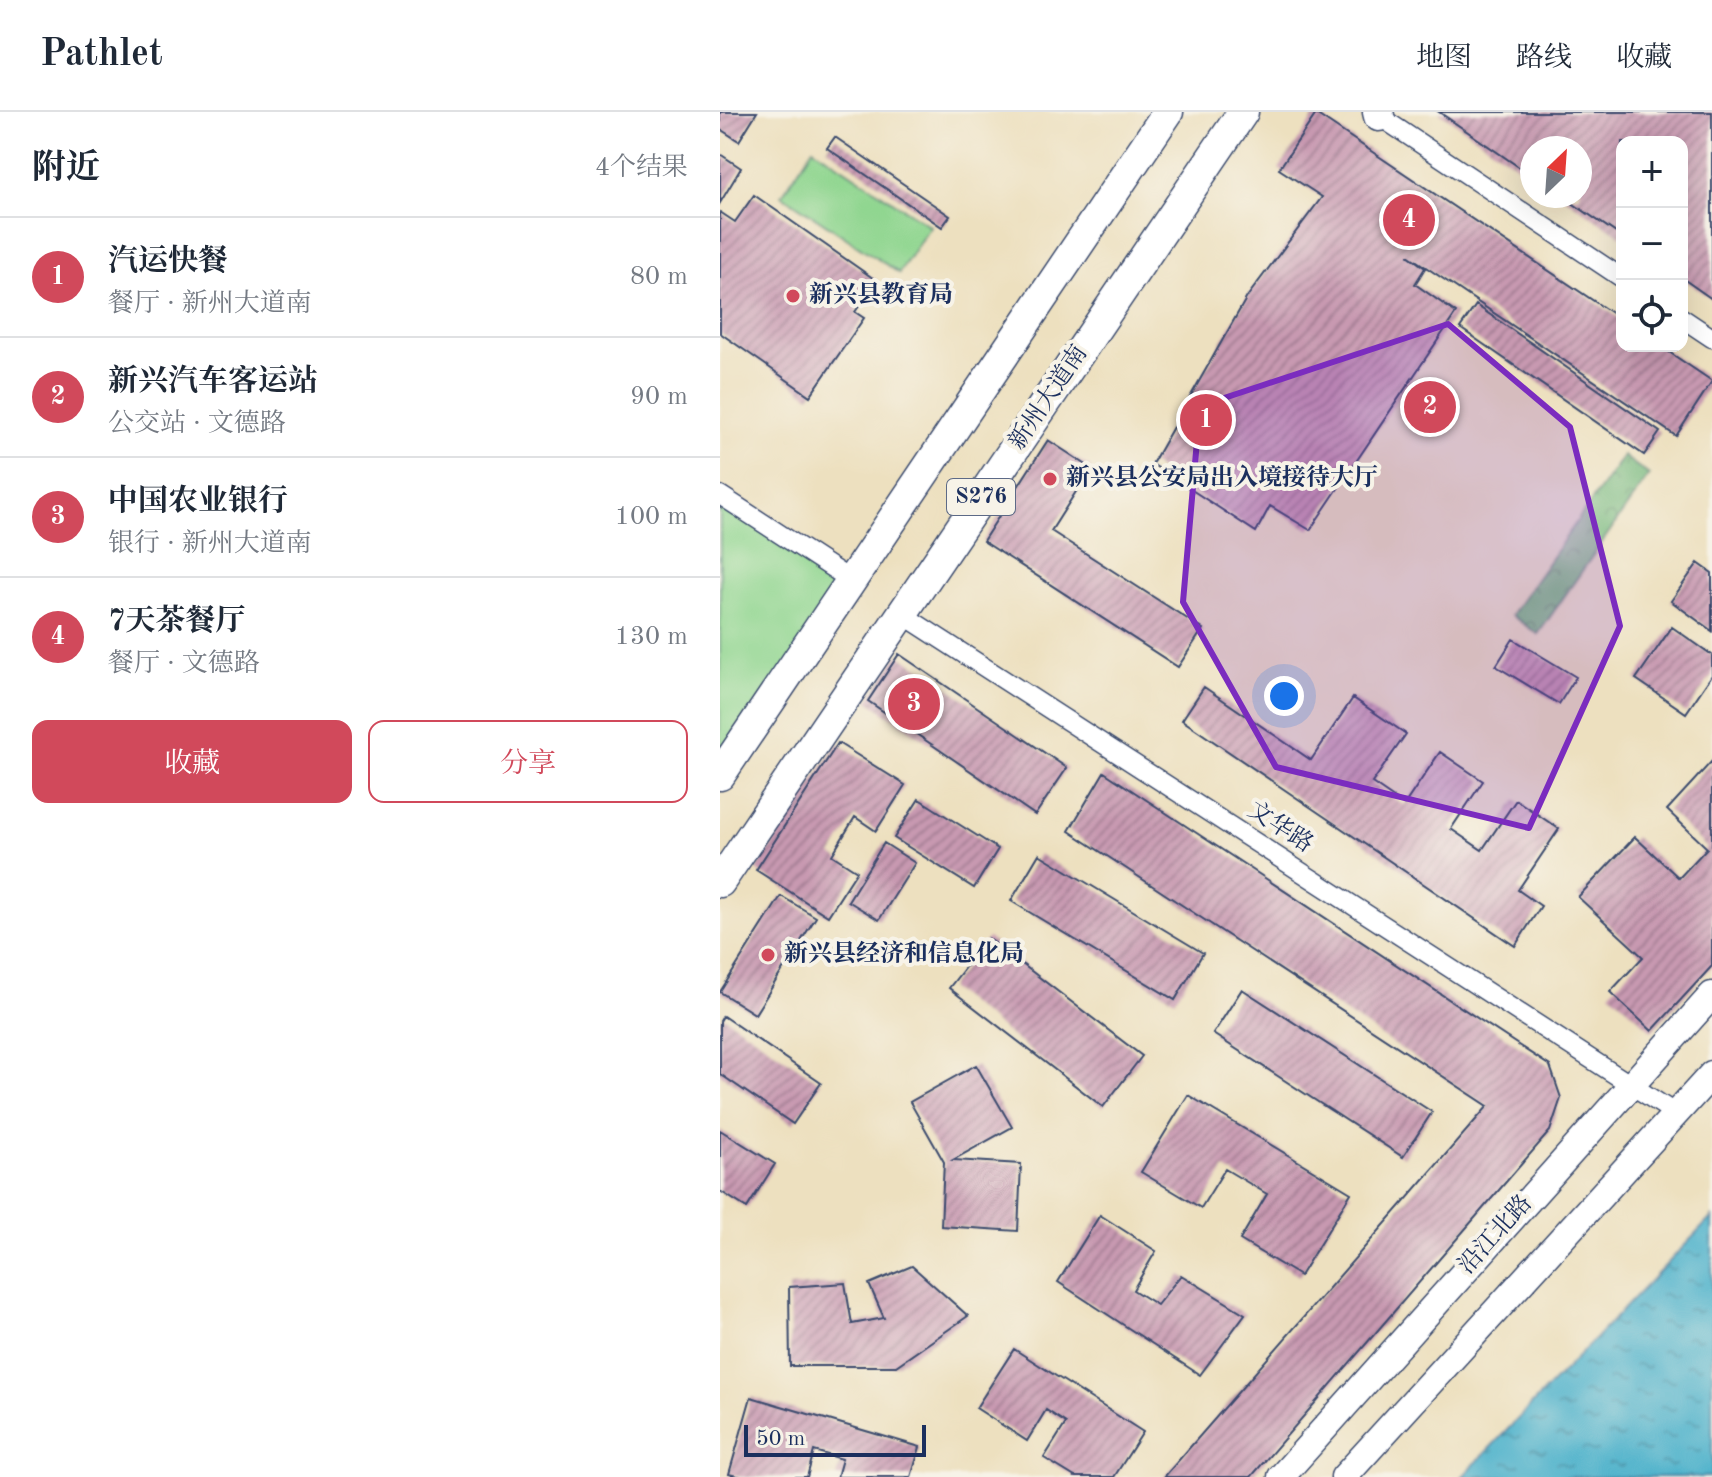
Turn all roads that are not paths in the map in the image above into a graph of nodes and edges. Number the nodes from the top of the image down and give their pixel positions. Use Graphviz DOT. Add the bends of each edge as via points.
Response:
graph roads {
  1 [pos="1168,112"];
  2 [pos="1243,112"];
  3 [pos="1376,113"];
  4 [pos="1616,274"];
  5 [pos="1688,322"];
  6 [pos="1712,338"];
  7 [pos="720,495"];
  8 [pos="852,581"];
  9 [pos="902,614"];
  10 [pos="720,775"];
  11 [pos="720,882"];
  12 [pos="1712,995"];
  13 [pos="1712,1074"];
  14 [pos="1631,1083"];
  15 [pos="1676,1114"];
  16 [pos="1281,1477"];
  17 [pos="1344,1477"];
  1 -- 8 [label="main road, S276"];
  2 -- 9 [label="main road, 新州大道南 / S276"];
  3 -- 4 [label="street"];
  5 -- 6 [label="street"];
  7 -- 8 [label="street"];
  8 -- 10 [label="main road, S276"];
  9 -- 11 [label="main road, 新州大道南 / S276"];
  9 -- 14 [label="street, 文华路"];
  12 -- 14 [label="main road, 沿江北路"];
  13 -- 15 [label="main road"];
  14 -- 15 [label="street, 文华路"];
  14 -- 16 [label="main road, 沿江北路"];
  15 -- 17 [label="main road"];
}
